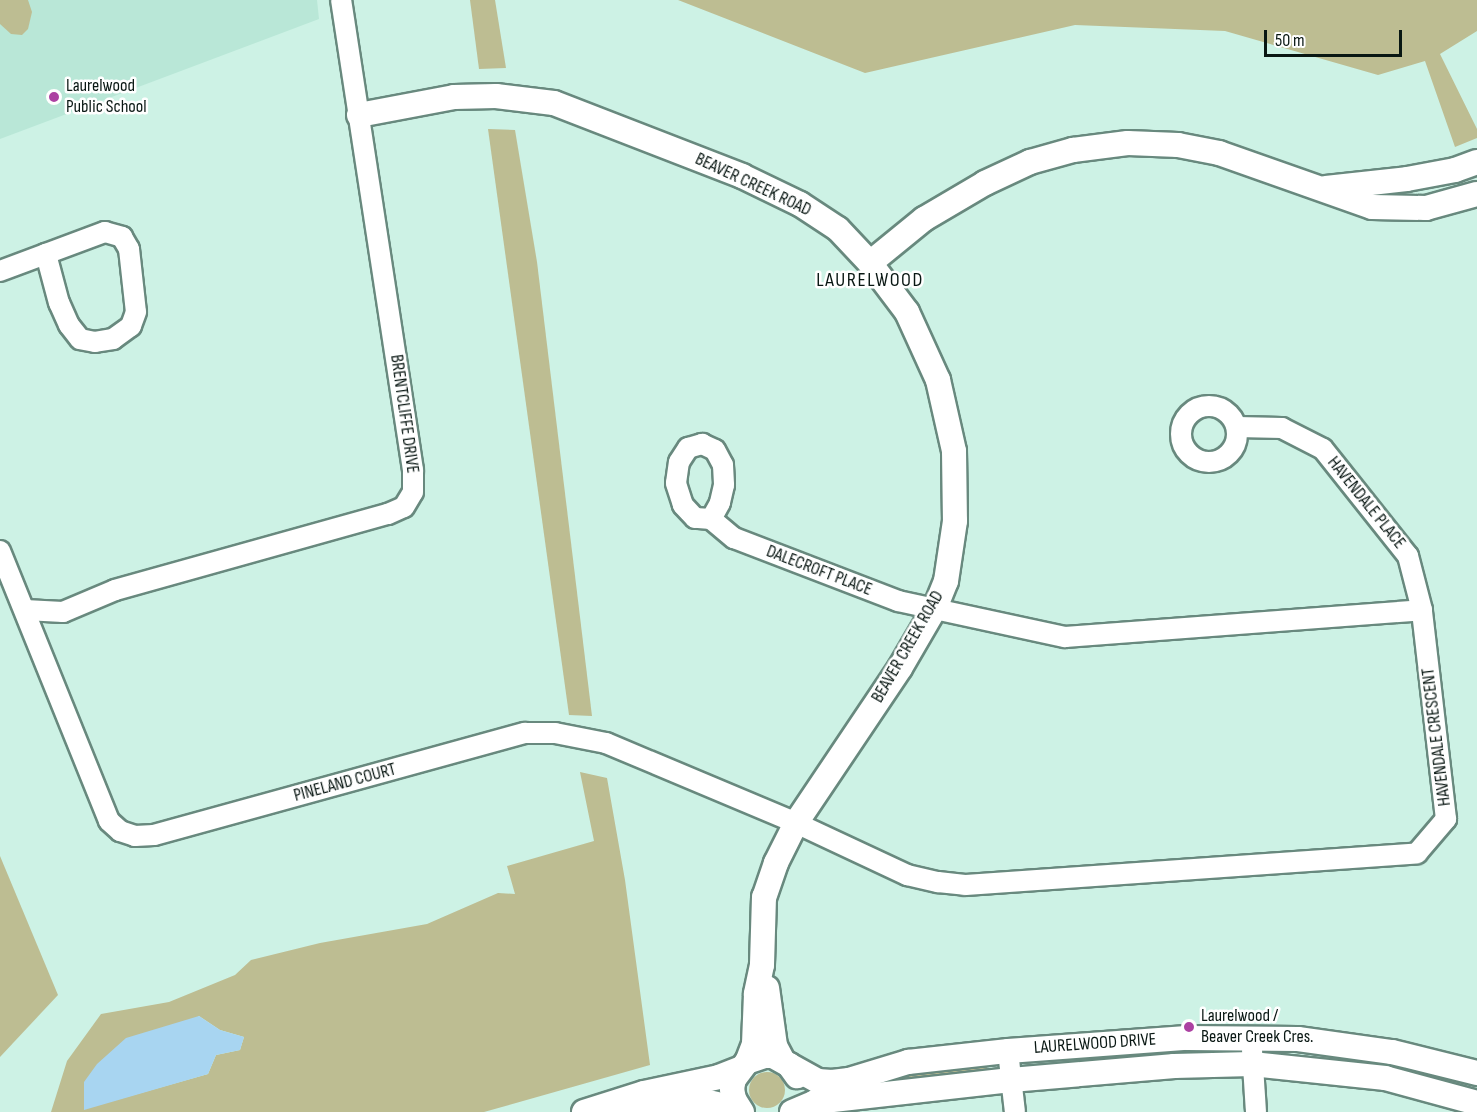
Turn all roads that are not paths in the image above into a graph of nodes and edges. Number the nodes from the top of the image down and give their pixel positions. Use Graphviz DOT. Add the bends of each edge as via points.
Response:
graph roads {
  1 [pos="341,0"];
  2 [pos="359,115"];
  3 [pos="1477,162"];
  4 [pos="1323,188"];
  5 [pos="1477,194"];
  6 [pos="45,254"];
  7 [pos="870,263"];
  8 [pos="0,271"];
  9 [pos="1237,427"];
  10 [pos="711,519"];
  11 [pos="0,551"];
  12 [pos="935,608"];
  13 [pos="25,610"];
  14 [pos="1422,610"];
  15 [pos="796,823"];
  16 [pos="762,965"];
  17 [pos="1252,1038"];
  18 [pos="1008,1051"];
  19 [pos="786,1062"];
  20 [pos="1252,1064"];
  21 [pos="743,1065"];
  22 [pos="1477,1073"];
  23 [pos="1011,1080"];
  24 [pos="1477,1103"];
  25 [pos="740,1110"];
  26 [pos="584,1112"];
  27 [pos="635,1112"];
  28 [pos="792,1112"];
  29 [pos="1015,1112"];
  30 [pos="1256,1112"];
  1 -- 2 [label="street, BRENTCLIFFE DRIVE"];
  2 -- 7 [label="street, BEAVER CREEK ROAD" via="454,97 496,96 554,103 742,176 800,204 838,229"];
  2 -- 13 [label="street, BRENTCLIFFE DRIVE" via="413,470 413,492 404,507 115,590 63,612"];
  3 -- 4 [label="street" via="1407,179"];
  4 -- 5 [label="street" via="1372,207 1426,208"];
  4 -- 7 [label="street" via="1219,153 1178,145 1128,143 1073,150 1030,162 985,183 924,219"];
  6 -- 6 [label="street" via="58,303 80,339 113,339 131,326 136,312 129,249 122,237 105,232"];
  6 -- 8 [label="street"];
  7 -- 12 [label="street, BEAVER CREEK ROAD" via="907,312 938,380 954,451 956,520 946,581"];
  9 -- 14 [label="street, HAVENDALE PLACE" via="1282,428 1323,450 1408,556"];
  10 -- 12 [label="street, DALECROFT PLACE" via="734,538 898,601"];
  11 -- 13 [label="street, PINELAND COURT"];
  12 -- 14 [label="street" via="1065,637"];
  12 -- 15 [label="street, BEAVER CREEK ROAD" via="900,668"];
  13 -- 15 [label="street, PINELAND COURT" via="109,821 120,831 135,836 154,835 525,733 555,733 606,743"];
  14 -- 15 [label="street, HAVENDALE CRESCENT" via="1446,819 1417,853 964,885 907,875"];
  15 -- 16 [label="street, BEAVER CREEK ROAD" via="764,897"];
  16 -- 19 [label="street, BEAVER CREEK ROAD" via="776,1046"];
  16 -- 21 [label="street, BEAVER CREEK ROAD" via="756,994 754,1044"];
  17 -- 18 [label="street, LAURELWOOD DRIVE" via="1187,1038"];
  17 -- 20 [label="street"];
  17 -- 22 [label="street, LAURELWOOD DRIVE" via="1348,1044"];
  18 -- 19 [label="street, LAURELWOOD DRIVE" via="908,1062 832,1082 818,1081"];
  18 -- 23 [label="street"];
  19 -- 21 [label="street" via="764,1056"];
  19 -- 28 [label="street, BEAVER CREEK ROAD" via="800,1083"];
  20 -- 23 [label="street, LAURELWOOD DRIVE" via="1174,1066"];
  20 -- 24 [label="street, LAURELWOOD DRIVE" via="1385,1078"];
  20 -- 30 [label="street"];
  21 -- 25 [label="street, BEAVER CREEK ROAD" via="732,1089"];
  21 -- 26 [label="street" via="719,1077 644,1093"];
  23 -- 28 [label="street, LAURELWOOD DRIVE" via="815,1102"];
  23 -- 29 [label="street"];
  25 -- 27 [label="street" via="704,1101"];
}
